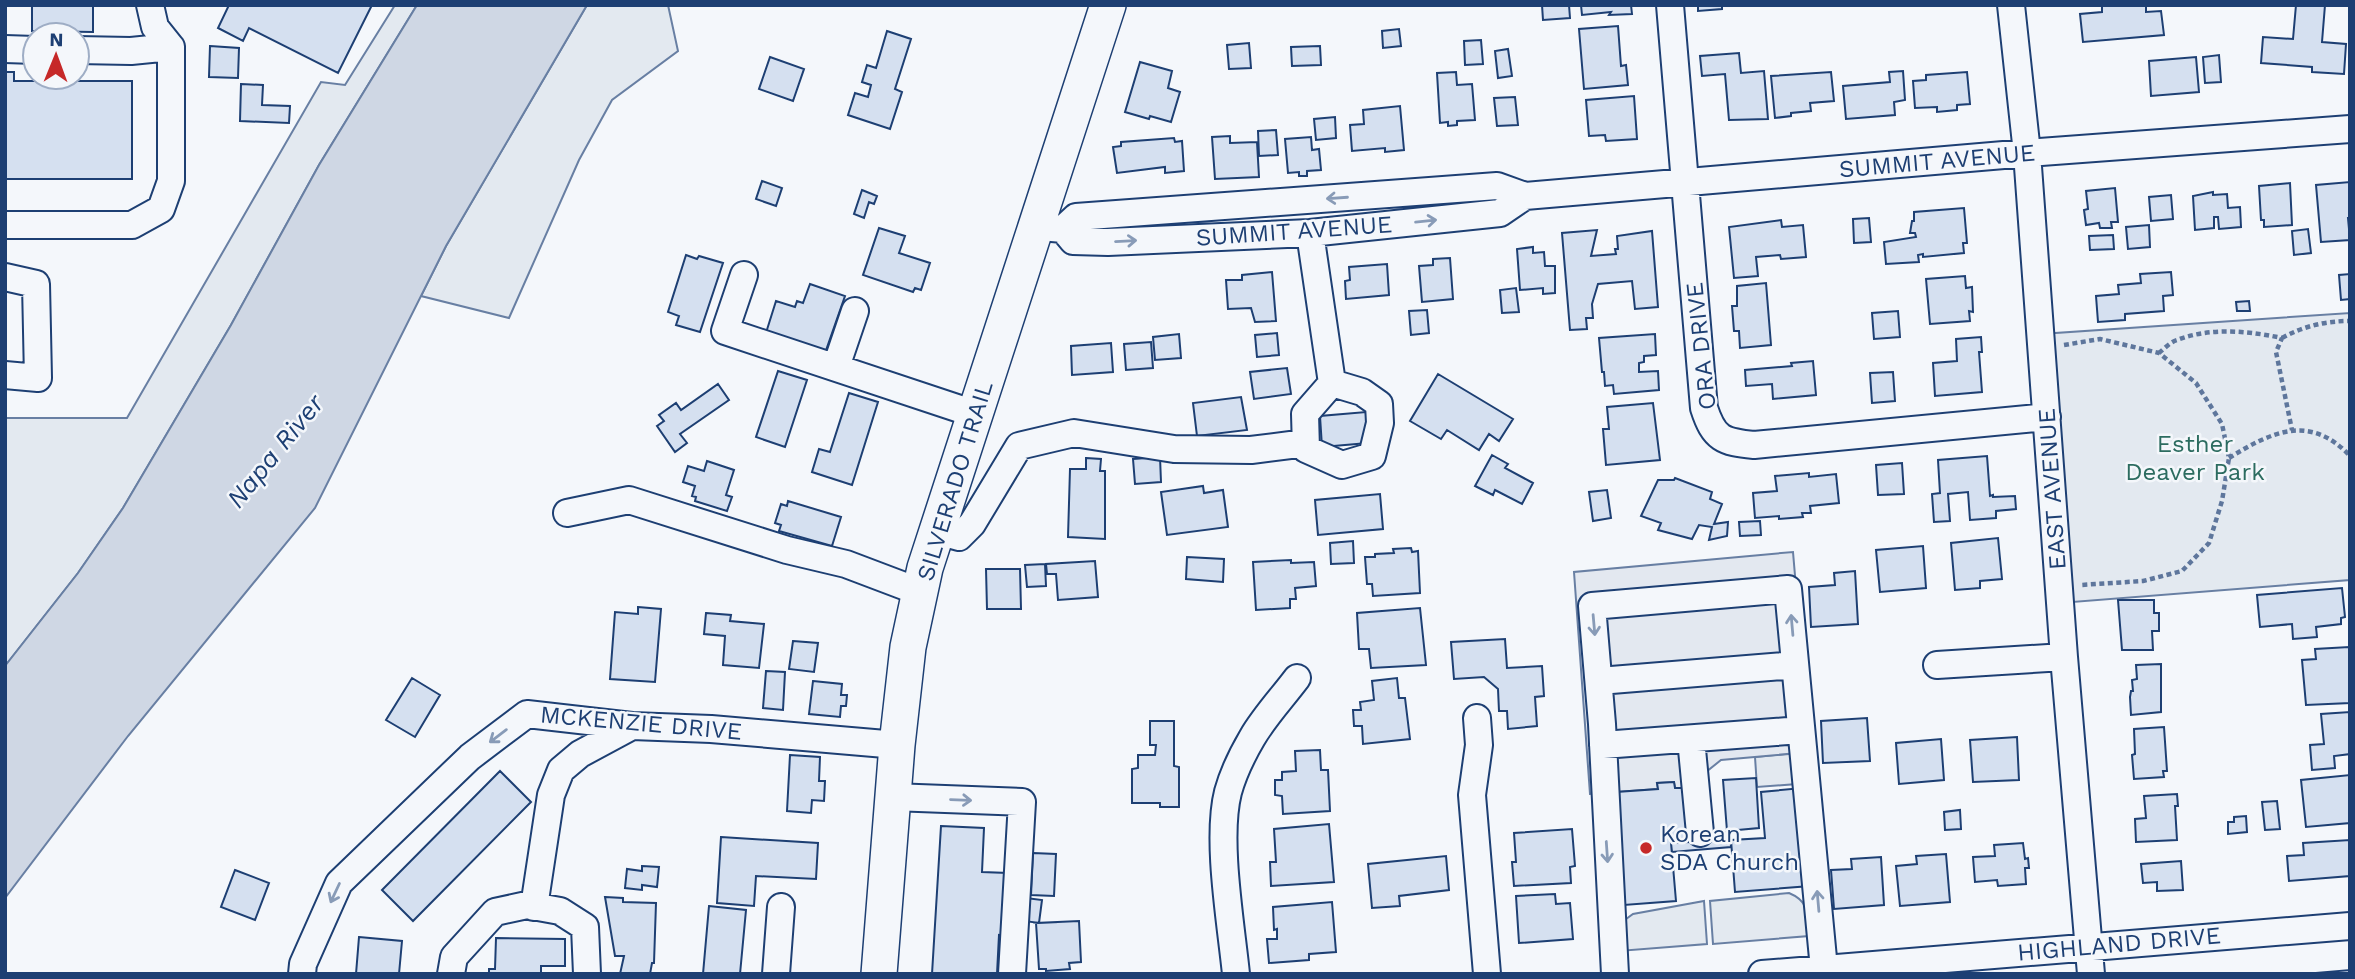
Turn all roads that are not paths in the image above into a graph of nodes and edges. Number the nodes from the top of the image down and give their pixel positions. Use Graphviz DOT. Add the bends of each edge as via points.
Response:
graph roads {
  1 [pos="150,5"];
  2 [pos="1108,5"];
  3 [pos="1670,5"];
  4 [pos="2011,5"];
  5 [pos="171,47"];
  6 [pos="91,50"];
  7 [pos="2350,129"];
  8 [pos="2026,153"];
  9 [pos="1686,184"];
  10 [pos="1525,197"];
  11 [pos="5,225"];
  12 [pos="1051,226"];
  13 [pos="1310,233"];
  14 [pos="744,275"];
  15 [pos="5,277"];
  16 [pos="855,311"];
  17 [pos="836,367"];
  18 [pos="5,376"];
  19 [pos="1332,383"];
  20 [pos="975,414"];
  21 [pos="2048,417"];
  22 [pos="1306,443"];
  23 [pos="567,513"];
  24 [pos="937,531"];
  25 [pos="920,592"];
  26 [pos="2064,657"];
  27 [pos="1795,665"];
  28 [pos="1937,665"];
  29 [pos="1297,678"];
  30 [pos="1599,681"];
  31 [pos="1477,718"];
  32 [pos="632,726"];
  33 [pos="1801,730"];
  34 [pos="1691,740"];
  35 [pos="897,745"];
  36 [pos="1603,745"];
  37 [pos="892,797"];
  38 [pos="1700,833"];
  39 [pos="534,906"];
  40 [pos="781,907"];
  41 [pos="2350,926"];
  42 [pos="2089,946"];
  43 [pos="1824,969"];
  44 [pos="302,974"];
  45 [pos="451,974"];
  46 [pos="587,974"];
  47 [pos="776,974"];
  48 [pos="879,974"];
  49 [pos="1012,974"];
  50 [pos="1236,974"];
  51 [pos="1487,974"];
  52 [pos="1615,974"];
  53 [pos="1763,974"];
  54 [pos="2091,974"];
  1 -- 5 [label="street" via="155,27"];
  2 -- 12 [label="main road, SILVERADO TRAIL"];
  3 -- 9 [label="street, ORA DRIVE"];
  4 -- 8 [label="street, EAST AVENUE"];
  5 -- 6 [label="street"];
  5 -- 11 [label="street" via="171,181 161,209 132,225"];
  7 -- 8 [label="street, SUMMIT AVENUE"];
  8 -- 9 [label="street, SUMMIT AVENUE"];
  8 -- 21 [label="street, EAST AVENUE"];
  9 -- 10 [label="street, SUMMIT AVENUE"];
  9 -- 21 [label="street, ORA DRIVE" via="1704,408 1719,438 1754,444"];
  10 -- 12 [label="street, SUMMIT AVENUE, one-way" via="1497,186 1076,217"];
  13 -- 10 [label="street, SUMMIT AVENUE, one-way" via="1500,213"];
  12 -- 13 [label="street, SUMMIT AVENUE, one-way" via="1073,241 1108,242"];
  12 -- 20 [label="main road, SILVERADO TRAIL"];
  13 -- 19 [label="street"];
  14 -- 17 [label="street" via="724,331"];
  15 -- 18 [label="street" via="36,284 38,378"];
  16 -- 17 [label="street"];
  17 -- 20 [label="street"];
  19 -- 22 [label="street" via="1305,414"];
  19 -- 22 [label="street" via="1362,392 1379,404 1380,423 1372,456 1342,464 1306,450"];
  20 -- 24 [label="main road, SILVERADO TRAIL"];
  21 -- 26 [label="street, EAST AVENUE"];
  22 -- 24 [label="street" via="1251,450 1174,449 1074,433 1019,446 972,524 959,537"];
  23 -- 25 [label="street" via="629,500 846,564"];
  24 -- 25 [label="main road, SILVERADO TRAIL"];
  25 -- 35 [label="main road, SILVERADO TRAIL" via="908,647"];
  26 -- 28 [label="street"];
  26 -- 42 [label="street, EAST AVENUE"];
  27 -- 30 [label="street"];
  27 -- 30 [label="street, one-way" via="1788,589 1592,606"];
  27 -- 33 [label="street"];
  29 -- 50 [label="street" via="1252,737 1228,794 1226,869"];
  30 -- 36 [label="street"];
  31 -- 51 [label="street" via="1479,745 1472,795"];
  32 -- 35 [label="street, MCKENZIE DRIVE"];
  32 -- 39 [label="street" via="580,754 561,770 551,795"];
  32 -- 44 [label="street, MCKENZIE DRIVE, one-way" via="527,714 470,757 339,883"];
  33 -- 34 [label="street"];
  43 -- 33 [label="street, one-way"];
  34 -- 36 [label="street"];
  34 -- 38 [label="street"];
  35 -- 37 [label="main road, SILVERADO TRAIL"];
  36 -- 52 [label="street, one-way"];
  37 -- 48 [label="main road, SILVERADO TRAIL"];
  37 -- 49 [label="street, one-way" via="1021,802"];
  39 -- 45 [label="street" via="495,912 454,957"];
  39 -- 46 [label="street" via="560,911 585,927"];
  40 -- 47 [label="street"];
  41 -- 42 [label="street, HIGHLAND DRIVE"];
  42 -- 43 [label="street, HIGHLAND DRIVE"];
  42 -- 54 [label="street, EAST AVENUE"];
  43 -- 53 [label="street, HIGHLAND DRIVE"];
}
